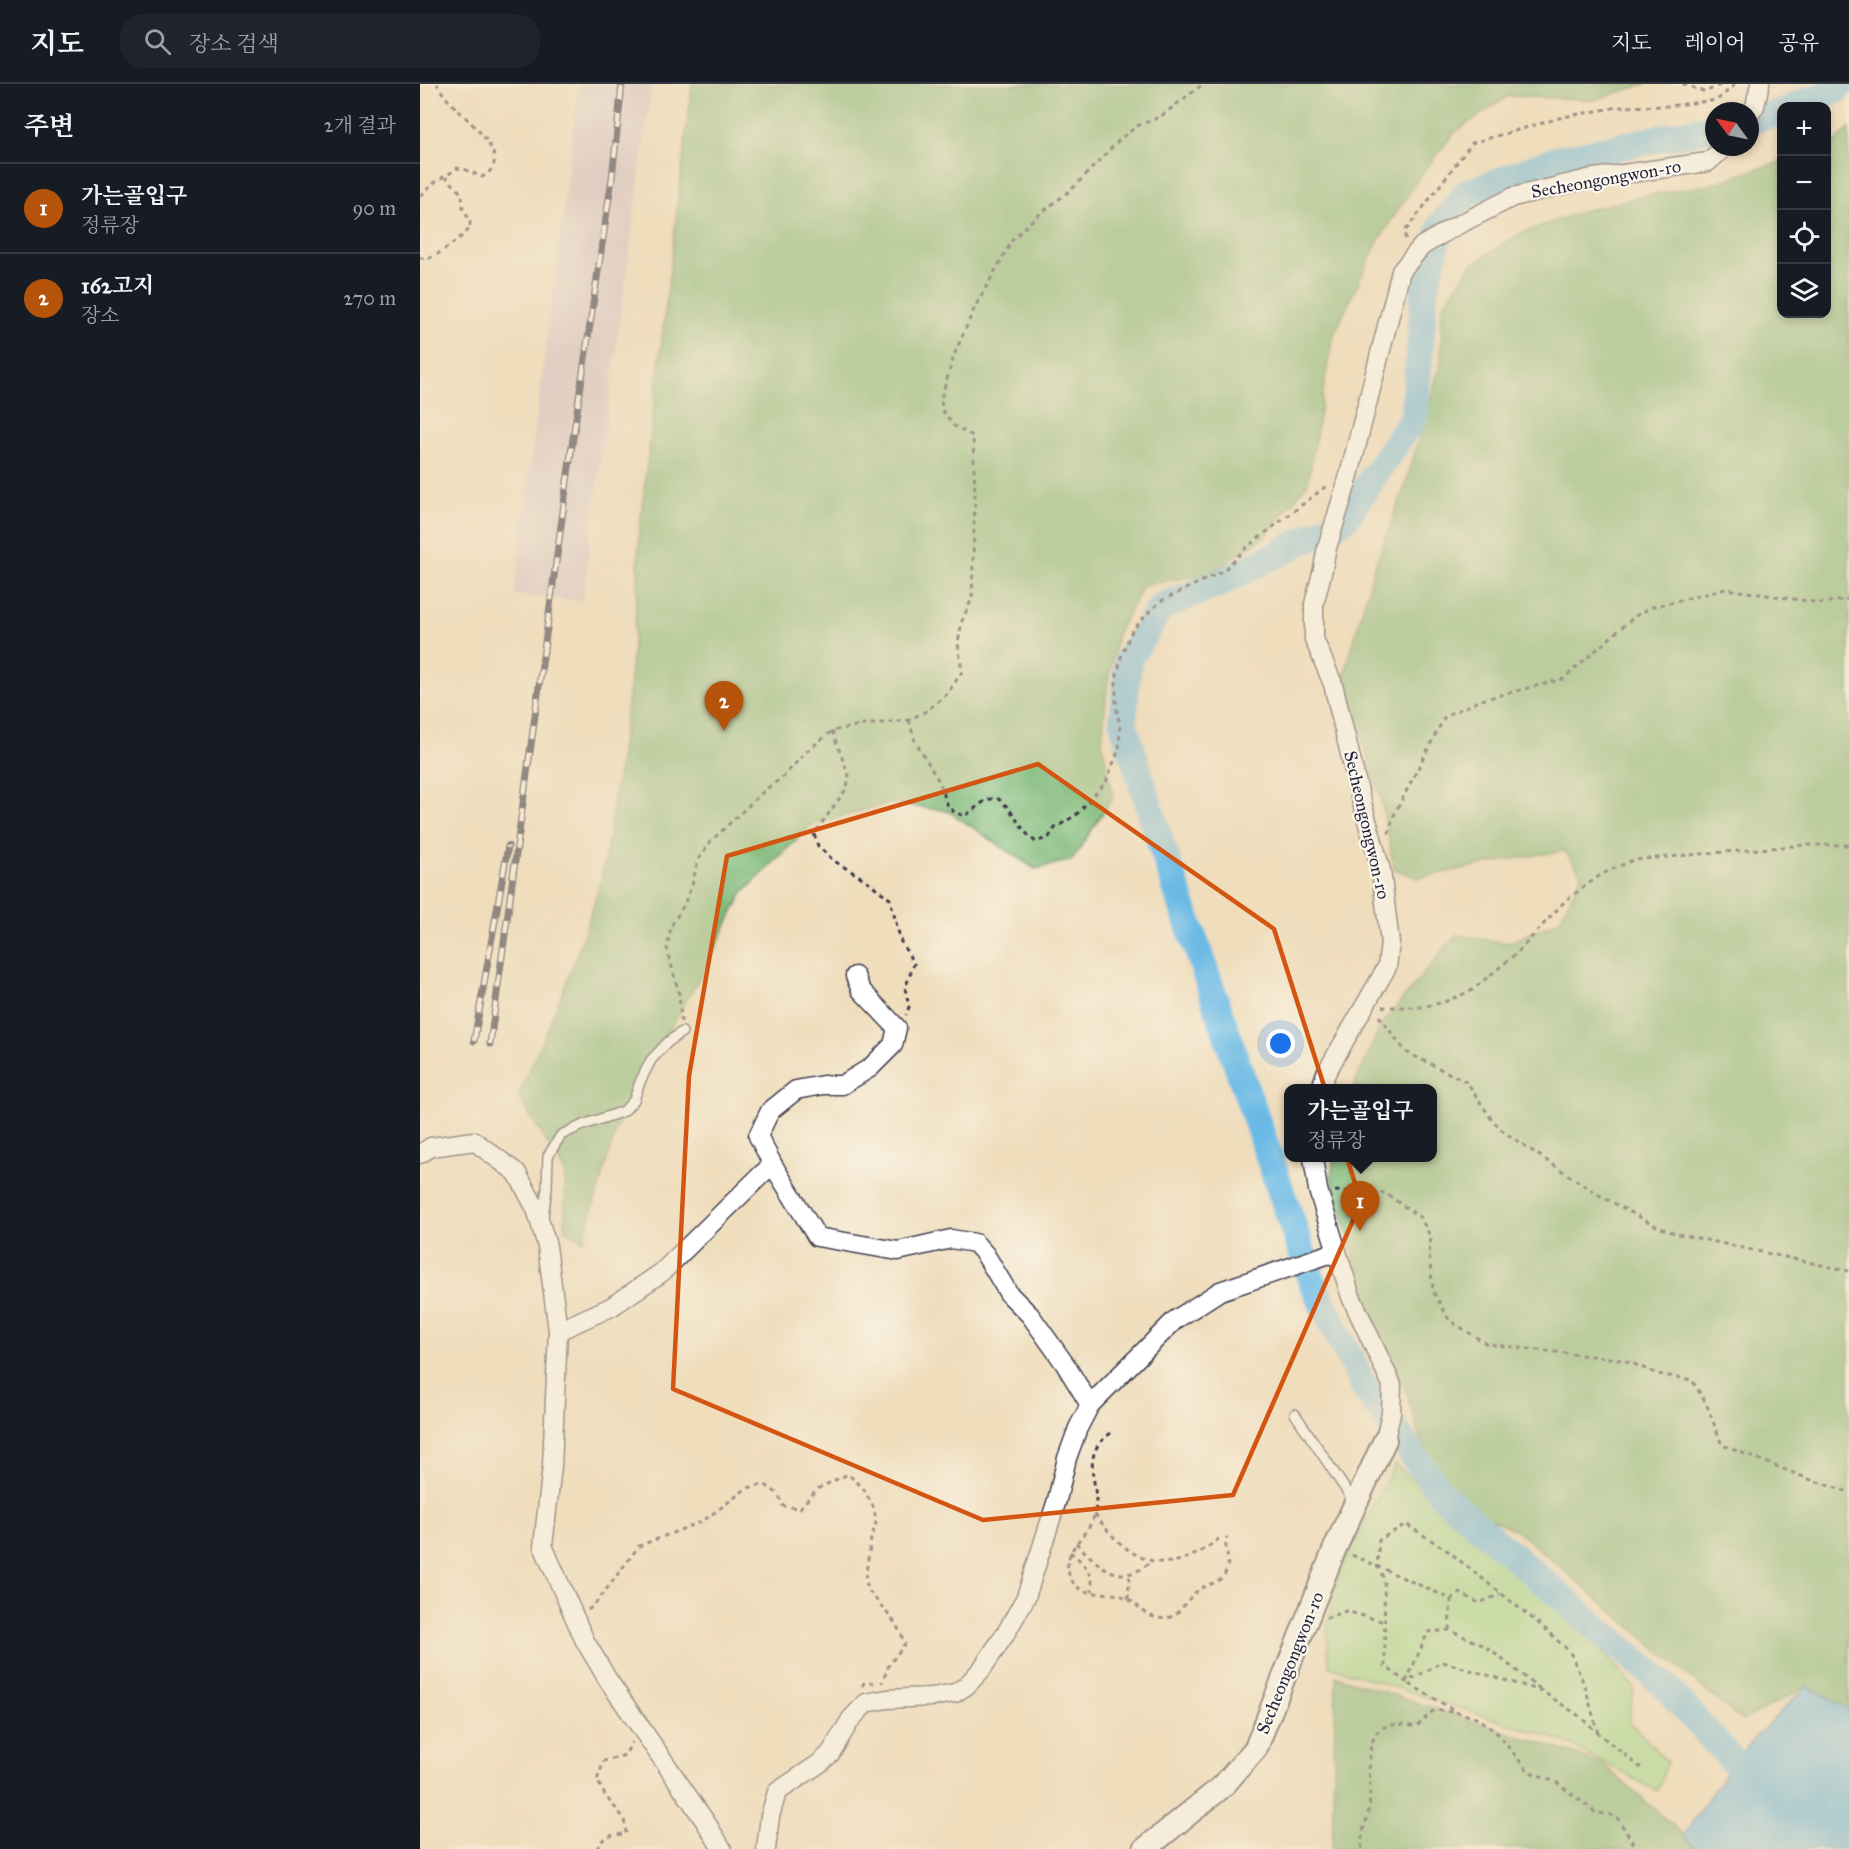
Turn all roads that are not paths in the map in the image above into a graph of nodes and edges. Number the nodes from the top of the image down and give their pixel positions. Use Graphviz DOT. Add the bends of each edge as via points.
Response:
graph roads {
  1 [pos="1760,84"];
  2 [pos="1755,102"];
  3 [pos="1715,156"];
  4 [pos="855,976"];
  5 [pos="682,1032"];
  6 [pos="1323,1084"];
  7 [pos="420,1154"];
  8 [pos="1314,1162"];
  9 [pos="773,1166"];
  10 [pos="542,1228"];
  11 [pos="1332,1255"];
  12 [pos="558,1331"];
  13 [pos="1090,1405"];
  14 [pos="1295,1414"];
  15 [pos="1385,1440"];
  16 [pos="1356,1504"];
  17 [pos="722,1849"];
  18 [pos="766,1849"];
  19 [pos="1145,1849"];
  1 -- 2 [label="street"];
  3 -- 6 [label="street, Secheongongwon-ro" via="1708,162 1588,179 1513,196 1422,246 1401,271 1314,604 1314,639 1333,684 1381,870 1390,943 1387,967"];
  4 -- 9 [label="street" via="861,990 897,1028 893,1045 870,1068 842,1084 796,1090 771,1111 758,1136"];
  5 -- 10 [label="lane" via="651,1060 634,1100 624,1111 561,1135 548,1156"];
  7 -- 10 [label="street" via="431,1147 474,1141 517,1173"];
  8 -- 11 [label="street"];
  9 -- 12 [label="street" via="661,1273 611,1307"];
  9 -- 13 [label="street" via="817,1237 898,1251 951,1239 975,1243 986,1254 1009,1294 1051,1344"];
  10 -- 12 [label="street"];
  11 -- 13 [label="street" via="1220,1292 1175,1320"];
  11 -- 15 [label="street" via="1392,1385"];
  12 -- 17 [label="street" via="552,1466 543,1546 574,1618 608,1680"];
  13 -- 18 [label="street" via="1071,1448 1026,1597 981,1670 955,1693 866,1703 825,1759 777,1792"];
  14 -- 16 [label="lane"];
  15 -- 16 [label="street, Secheongongwon-ro"];
  16 -- 19 [label="street, Secheongongwon-ro" via="1256,1748 1223,1786"];
}
